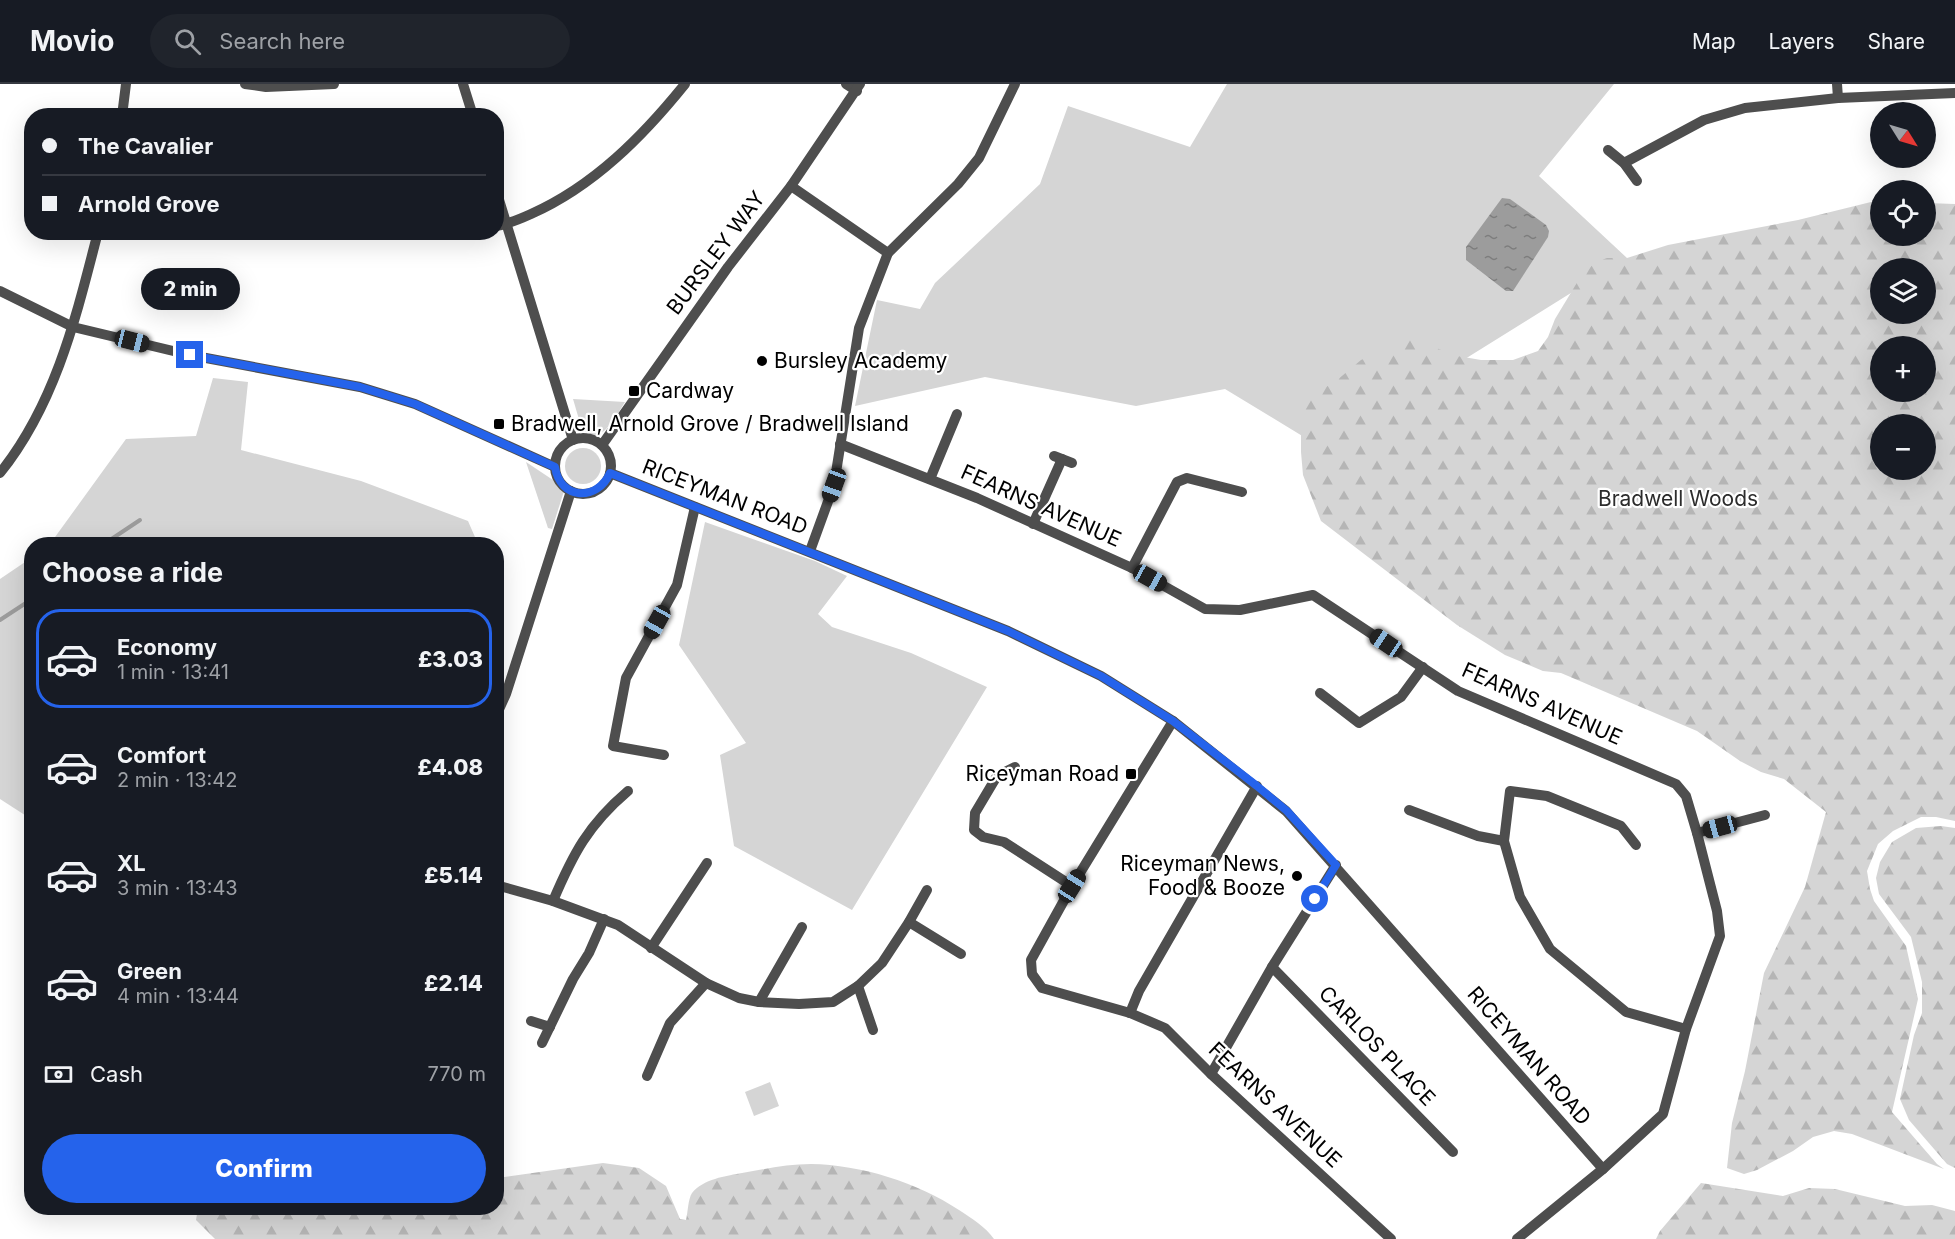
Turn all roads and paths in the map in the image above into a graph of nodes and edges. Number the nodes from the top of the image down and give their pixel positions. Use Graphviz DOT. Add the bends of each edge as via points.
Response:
graph roads {
  1 [pos="126,84"];
  2 [pos="245,84"];
  3 [pos="334,84"];
  4 [pos="463,84"];
  5 [pos="685,84"];
  6 [pos="846,84"];
  7 [pos="1015,84"];
  8 [pos="1837,84"];
  9 [pos="859,87"];
  10 [pos="1955,93"];
  11 [pos="1838,98"];
  12 [pos="123,108"];
  13 [pos="470,108"];
  14 [pos="1608,150"];
  15 [pos="1624,163"];
  16 [pos="1637,181"];
  17 [pos="791,186"];
  18 [pos="504,224"];
  19 [pos="504,231"];
  20 [pos="96,240"];
  21 [pos="888,253"];
  22 [pos="0,291"];
  23 [pos="73,327"];
  24 [pos="957,414"];
  25 [pos="573,440"];
  26 [pos="840,444"];
  27 [pos="602,445"];
  28 [pos="1063,460"];
  29 [pos="555,467"];
  30 [pos="0,473"];
  31 [pos="610,473"];
  32 [pos="930,479"];
  33 [pos="571,491"];
  34 [pos="1234,494"];
  35 [pos="695,507"];
  36 [pos="1033,524"];
  37 [pos="810,551"];
  38 [pos="1132,568"];
  39 [pos="1423,668"];
  40 [pos="1320,693"];
  41 [pos="504,698"];
  42 [pos="1173,721"];
  43 [pos="664,755"];
  44 [pos="1015,766"];
  45 [pos="1257,786"];
  46 [pos="628,791"];
  47 [pos="1409,810"];
  48 [pos="1765,815"];
  49 [pos="1697,833"];
  50 [pos="1504,841"];
  51 [pos="1636,845"];
  52 [pos="707,863"];
  53 [pos="1336,865"];
  54 [pos="1072,886"];
  55 [pos="504,887"];
  56 [pos="927,890"];
  57 [pos="553,902"];
  58 [pos="604,919"];
  59 [pos="909,922"];
  60 [pos="802,927"];
  61 [pos="651,948"];
  62 [pos="961,954"];
  63 [pos="1272,967"];
  64 [pos="706,983"];
  65 [pos="858,986"];
  66 [pos="759,1002"];
  67 [pos="1130,1013"];
  68 [pos="531,1021"];
  69 [pos="549,1027"];
  70 [pos="1686,1029"];
  71 [pos="873,1030"];
  72 [pos="542,1043"];
  73 [pos="1211,1074"];
  74 [pos="647,1076"];
  75 [pos="1453,1152"];
  76 [pos="1603,1169"];
  77 [pos="1391,1239"];
  78 [pos="1517,1239"];
  1 -- 12 [label="street"];
  2 -- 3 [label="street"];
  4 -- 13 [label="street"];
  5 -- 18 [label="street" via="656,120 605,168 544,208"];
  6 -- 9 [label="street"];
  7 -- 21 [label="street" via="980,158"];
  8 -- 11 [label="street"];
  9 -- 17 [label="street, BURSLEY WAY"];
  10 -- 11 [label="street"];
  11 -- 15 [label="street" via="1745,108 1704,120"];
  14 -- 15 [label="street"];
  15 -- 16 [label="street"];
  17 -- 21 [label="street"];
  17 -- 27 [label="street, BURSLEY WAY" via="728,267"];
  19 -- 25 [label="street"];
  20 -- 23 [label="street"];
  21 -- 26 [label="street" via="859,328"];
  22 -- 23 [label="street"];
  23 -- 29 [label="street" via="190,355 360,387 415,404"];
  23 -- 30 [label="street" via="43,405"];
  24 -- 32 [label="street"];
  25 -- 27 [label="street" via="582,438"];
  25 -- 29 [label="street" via="561,448"];
  26 -- 32 [label="street, FEARNS AVENUE"];
  26 -- 37 [label="street" via="834,485"];
  27 -- 31 [label="street" via="611,462"];
  28 -- 36 [label="street"];
  29 -- 33 [label="street" via="560,482"];
  31 -- 33 [label="street" via="597,490"];
  31 -- 35 [label="street, RICEYMAN ROAD"];
  32 -- 36 [label="street, FEARNS AVENUE"];
  33 -- 41 [label="street"];
  34 -- 38 [label="street" via="1187,478 1177,482"];
  35 -- 37 [label="street, RICEYMAN ROAD"];
  35 -- 43 [label="street" via="677,585 626,678 613,746"];
  36 -- 38 [label="street, FEARNS AVENUE"];
  37 -- 42 [label="street, RICEYMAN ROAD" via="1008,631 1101,676"];
  38 -- 39 [label="street, FEARNS AVENUE" via="1205,609 1240,610 1313,595"];
  39 -- 40 [label="street" via="1401,697 1359,723"];
  39 -- 49 [label="street, FEARNS AVENUE" via="1458,691 1676,784 1686,796"];
  42 -- 45 [label="street, RICEYMAN ROAD"];
  42 -- 54 [label="street, FEARNS AVENUE"];
  44 -- 54 [label="street" via="998,776 975,813 975,830 983,837 1004,842"];
  45 -- 53 [label="street, RICEYMAN ROAD" via="1287,811"];
  45 -- 67 [label="street"];
  46 -- 57 [label="street" via="584,839"];
  47 -- 50 [label="street" via="1478,836"];
  48 -- 49 [label="street"];
  49 -- 70 [label="street, FEARNS AVENUE" via="1720,936"];
  50 -- 51 [label="street" via="1510,791 1547,796 1621,826"];
  50 -- 70 [label="street" via="1520,897 1550,949 1626,1012"];
  52 -- 61 [label="street"];
  53 -- 63 [label="street"];
  53 -- 76 [label="street, RICEYMAN ROAD"];
  54 -- 67 [label="street, FEARNS AVENUE" via="1031,960 1032,974 1042,988"];
  55 -- 57 [label="street"];
  56 -- 59 [label="street"];
  57 -- 58 [label="street"];
  58 -- 61 [label="street"];
  58 -- 69 [label="street"];
  59 -- 62 [label="street"];
  59 -- 65 [label="street" via="882,963"];
  60 -- 66 [label="street"];
  61 -- 64 [label="street"];
  63 -- 73 [label="street"];
  63 -- 75 [label="street, CARLOS PLACE"];
  64 -- 66 [label="street"];
  64 -- 74 [label="street" via="670,1023"];
  65 -- 66 [label="street" via="832,1002"];
  65 -- 71 [label="street"];
  67 -- 73 [label="street, FEARNS AVENUE" via="1165,1028"];
  68 -- 69 [label="street"];
  69 -- 72 [label="street"];
  70 -- 76 [label="street, FEARNS AVENUE" via="1662,1114"];
  73 -- 77 [label="street, FEARNS AVENUE"];
  76 -- 78 [label="street, FEARNS AVENUE"];
}
